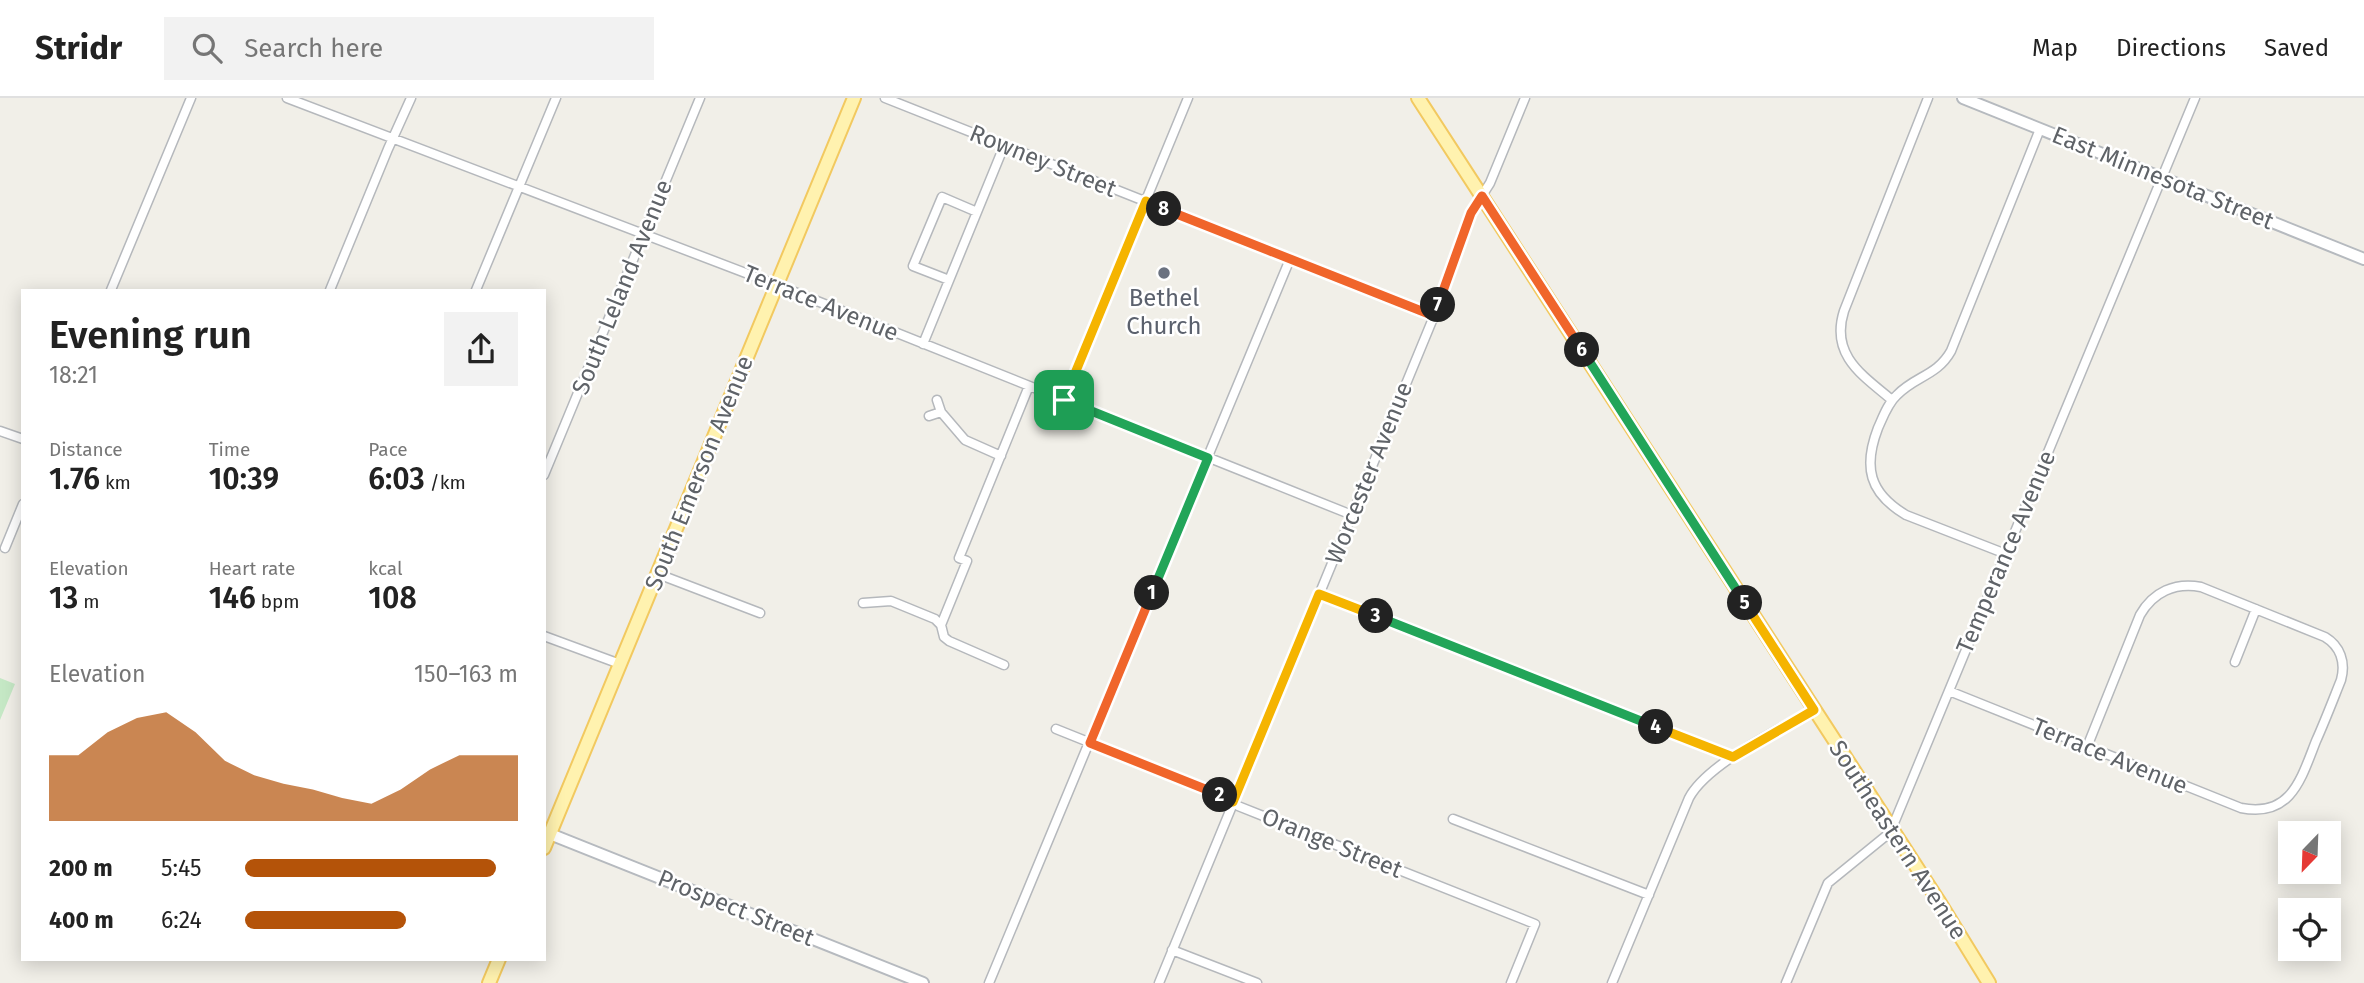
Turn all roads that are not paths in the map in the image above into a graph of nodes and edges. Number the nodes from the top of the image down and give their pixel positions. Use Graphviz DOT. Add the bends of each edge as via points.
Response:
graph roads {
  1 [pos="191,98"];
  2 [pos="287,98"];
  3 [pos="411,98"];
  4 [pos="556,98"];
  5 [pos="700,98"];
  6 [pos="854,98"];
  7 [pos="885,98"];
  8 [pos="1188,98"];
  9 [pos="1418,98"];
  10 [pos="1525,98"];
  11 [pos="1928,98"];
  12 [pos="1963,98"];
  13 [pos="2195,98"];
  14 [pos="1988,103"];
  15 [pos="2040,128"];
  16 [pos="393,139"];
  17 [pos="1004,146"];
  18 [pos="2162,177"];
  19 [pos="519,187"];
  20 [pos="1482,196"];
  21 [pos="1146,201"];
  22 [pos="977,212"];
  23 [pos="644,234"];
  24 [pos="1290,259"];
  25 [pos="2364,259"];
  26 [pos="949,280"];
  27 [pos="777,285"];
  28 [pos="111,289"];
  29 [pos="330,289"];
  30 [pos="476,289"];
  31 [pos="1434,316"];
  32 [pos="923,344"];
  33 [pos="1029,386"];
  34 [pos="937,400"];
  35 [pos="1064,400"];
  36 [pos="1892,400"];
  37 [pos="941,412"];
  38 [pos="929,416"];
  39 [pos="0,431"];
  40 [pos="21,438"];
  41 [pos="1001,456"];
  42 [pos="1208,458"];
  43 [pos="546,470"];
  44 [pos="21,509"];
  45 [pos="1352,514"];
  46 [pos="5,548"];
  47 [pos="2006,554"];
  48 [pos="658,574"];
  49 [pos="1319,594"];
  50 [pos="863,603"];
  51 [pos="2256,609"];
  52 [pos="760,613"];
  53 [pos="941,625"];
  54 [pos="546,637"];
  55 [pos="2235,662"];
  56 [pos="620,664"];
  57 [pos="1004,665"];
  58 [pos="1949,691"];
  59 [pos="1814,710"];
  60 [pos="1056,729"];
  61 [pos="1090,743"];
  62 [pos="2087,747"];
  63 [pos="1733,757"];
  64 [pos="1233,802"];
  65 [pos="1453,819"];
  66 [pos="1892,828"];
  67 [pos="550,834"];
  68 [pos="546,843"];
  69 [pos="1648,895"];
  70 [pos="1172,950"];
  71 [pos="498,961"];
  72 [pos="489,983"];
  73 [pos="923,983"];
  74 [pos="989,983"];
  75 [pos="1159,983"];
  76 [pos="1257,983"];
  77 [pos="1511,983"];
  78 [pos="1612,983"];
  79 [pos="1786,983"];
  80 [pos="1989,983"];
  1 -- 28 [label="street"];
  2 -- 16 [label="street, Terrace Avenue"];
  3 -- 16 [label="street"];
  4 -- 19 [label="street"];
  5 -- 23 [label="street, South Leland Avenue"];
  6 -- 27 [label="main road, South Emerson Avenue"];
  7 -- 17 [label="street, Rowney Street"];
  8 -- 21 [label="street"];
  9 -- 20 [label="main road, Southeastern Avenue"];
  10 -- 20 [label="street, Worcester Avenue"];
  11 -- 36 [label="street" via="1841,320 1841,340 1850,362"];
  12 -- 14 [label="street, East Minnesota Street"];
  13 -- 18 [label="street, Temperance Avenue"];
  14 -- 15 [label="street, East Minnesota Street"];
  15 -- 18 [label="street, East Minnesota Street"];
  15 -- 36 [label="street" via="1948,355 1934,371"];
  16 -- 19 [label="street, Terrace Avenue"];
  16 -- 29 [label="street"];
  17 -- 21 [label="street, Rowney Street"];
  17 -- 22 [label="street"];
  18 -- 25 [label="street, East Minnesota Street"];
  18 -- 47 [label="street, Temperance Avenue"];
  19 -- 23 [label="street, Terrace Avenue"];
  19 -- 30 [label="street"];
  20 -- 31 [label="street, Worcester Avenue" via="1471,213"];
  20 -- 59 [label="main road, Southeastern Avenue"];
  21 -- 24 [label="street, Rowney Street"];
  21 -- 35 [label="street"];
  22 -- 26 [label="street"];
  22 -- 26 [label="street" via="942,197 913,266"];
  23 -- 27 [label="street, Terrace Avenue"];
  23 -- 43 [label="street, South Leland Avenue"];
  24 -- 31 [label="street, Rowney Street"];
  24 -- 42 [label="street"];
  26 -- 32 [label="street"];
  27 -- 32 [label="street, Terrace Avenue"];
  27 -- 48 [label="main road, South Emerson Avenue"];
  31 -- 45 [label="street, Worcester Avenue"];
  32 -- 33 [label="street, Terrace Avenue"];
  33 -- 35 [label="street, Terrace Avenue"];
  33 -- 41 [label="street"];
  34 -- 37 [label="street"];
  35 -- 42 [label="street, Terrace Avenue"];
  36 -- 47 [label="street" via="1869,461 1880,494 1898,510"];
  37 -- 38 [label="street"];
  37 -- 41 [label="street" via="965,440"];
  39 -- 40 [label="street"];
  41 -- 53 [label="street" via="959,558 967,561"];
  42 -- 45 [label="street, Terrace Avenue"];
  42 -- 61 [label="street"];
  44 -- 46 [label="street"];
  45 -- 49 [label="street, Worcester Avenue"];
  47 -- 58 [label="street, Temperance Avenue"];
  48 -- 52 [label="street"];
  48 -- 56 [label="main road, South Emerson Avenue"];
  49 -- 63 [label="street"];
  49 -- 64 [label="street, Worcester Avenue"];
  50 -- 53 [label="street" via="898,602"];
  51 -- 55 [label="street"];
  51 -- 62 [label="street" via="2197,586 2179,586 2149,601"];
  51 -- 62 [label="street, Terrace Avenue" via="2325,637 2340,654 2341,680 2293,792 2273,807 2241,808"];
  53 -- 57 [label="street" via="949,641"];
  54 -- 56 [label="street"];
  56 -- 67 [label="main road, South Emerson Avenue"];
  58 -- 62 [label="street, Terrace Avenue"];
  58 -- 66 [label="street, Temperance Avenue"];
  59 -- 63 [label="street"];
  59 -- 66 [label="main road, Southeastern Avenue"];
  60 -- 61 [label="street, Orange Street"];
  61 -- 64 [label="street, Orange Street"];
  61 -- 74 [label="street"];
  63 -- 69 [label="street" via="1709,772 1693,790"];
  64 -- 70 [label="street, Worcester Avenue"];
  64 -- 77 [label="street, Orange Street" via="1535,924"];
  65 -- 69 [label="street"];
  66 -- 79 [label="street, Temperance Avenue" via="1828,883"];
  66 -- 80 [label="main road, Southeastern Avenue"];
  67 -- 68 [label="main road, South Emerson Avenue"];
  67 -- 73 [label="street, Prospect Street"];
  69 -- 78 [label="street"];
  70 -- 75 [label="street, Worcester Avenue"];
  70 -- 76 [label="street"];
  71 -- 72 [label="main road"];
}
